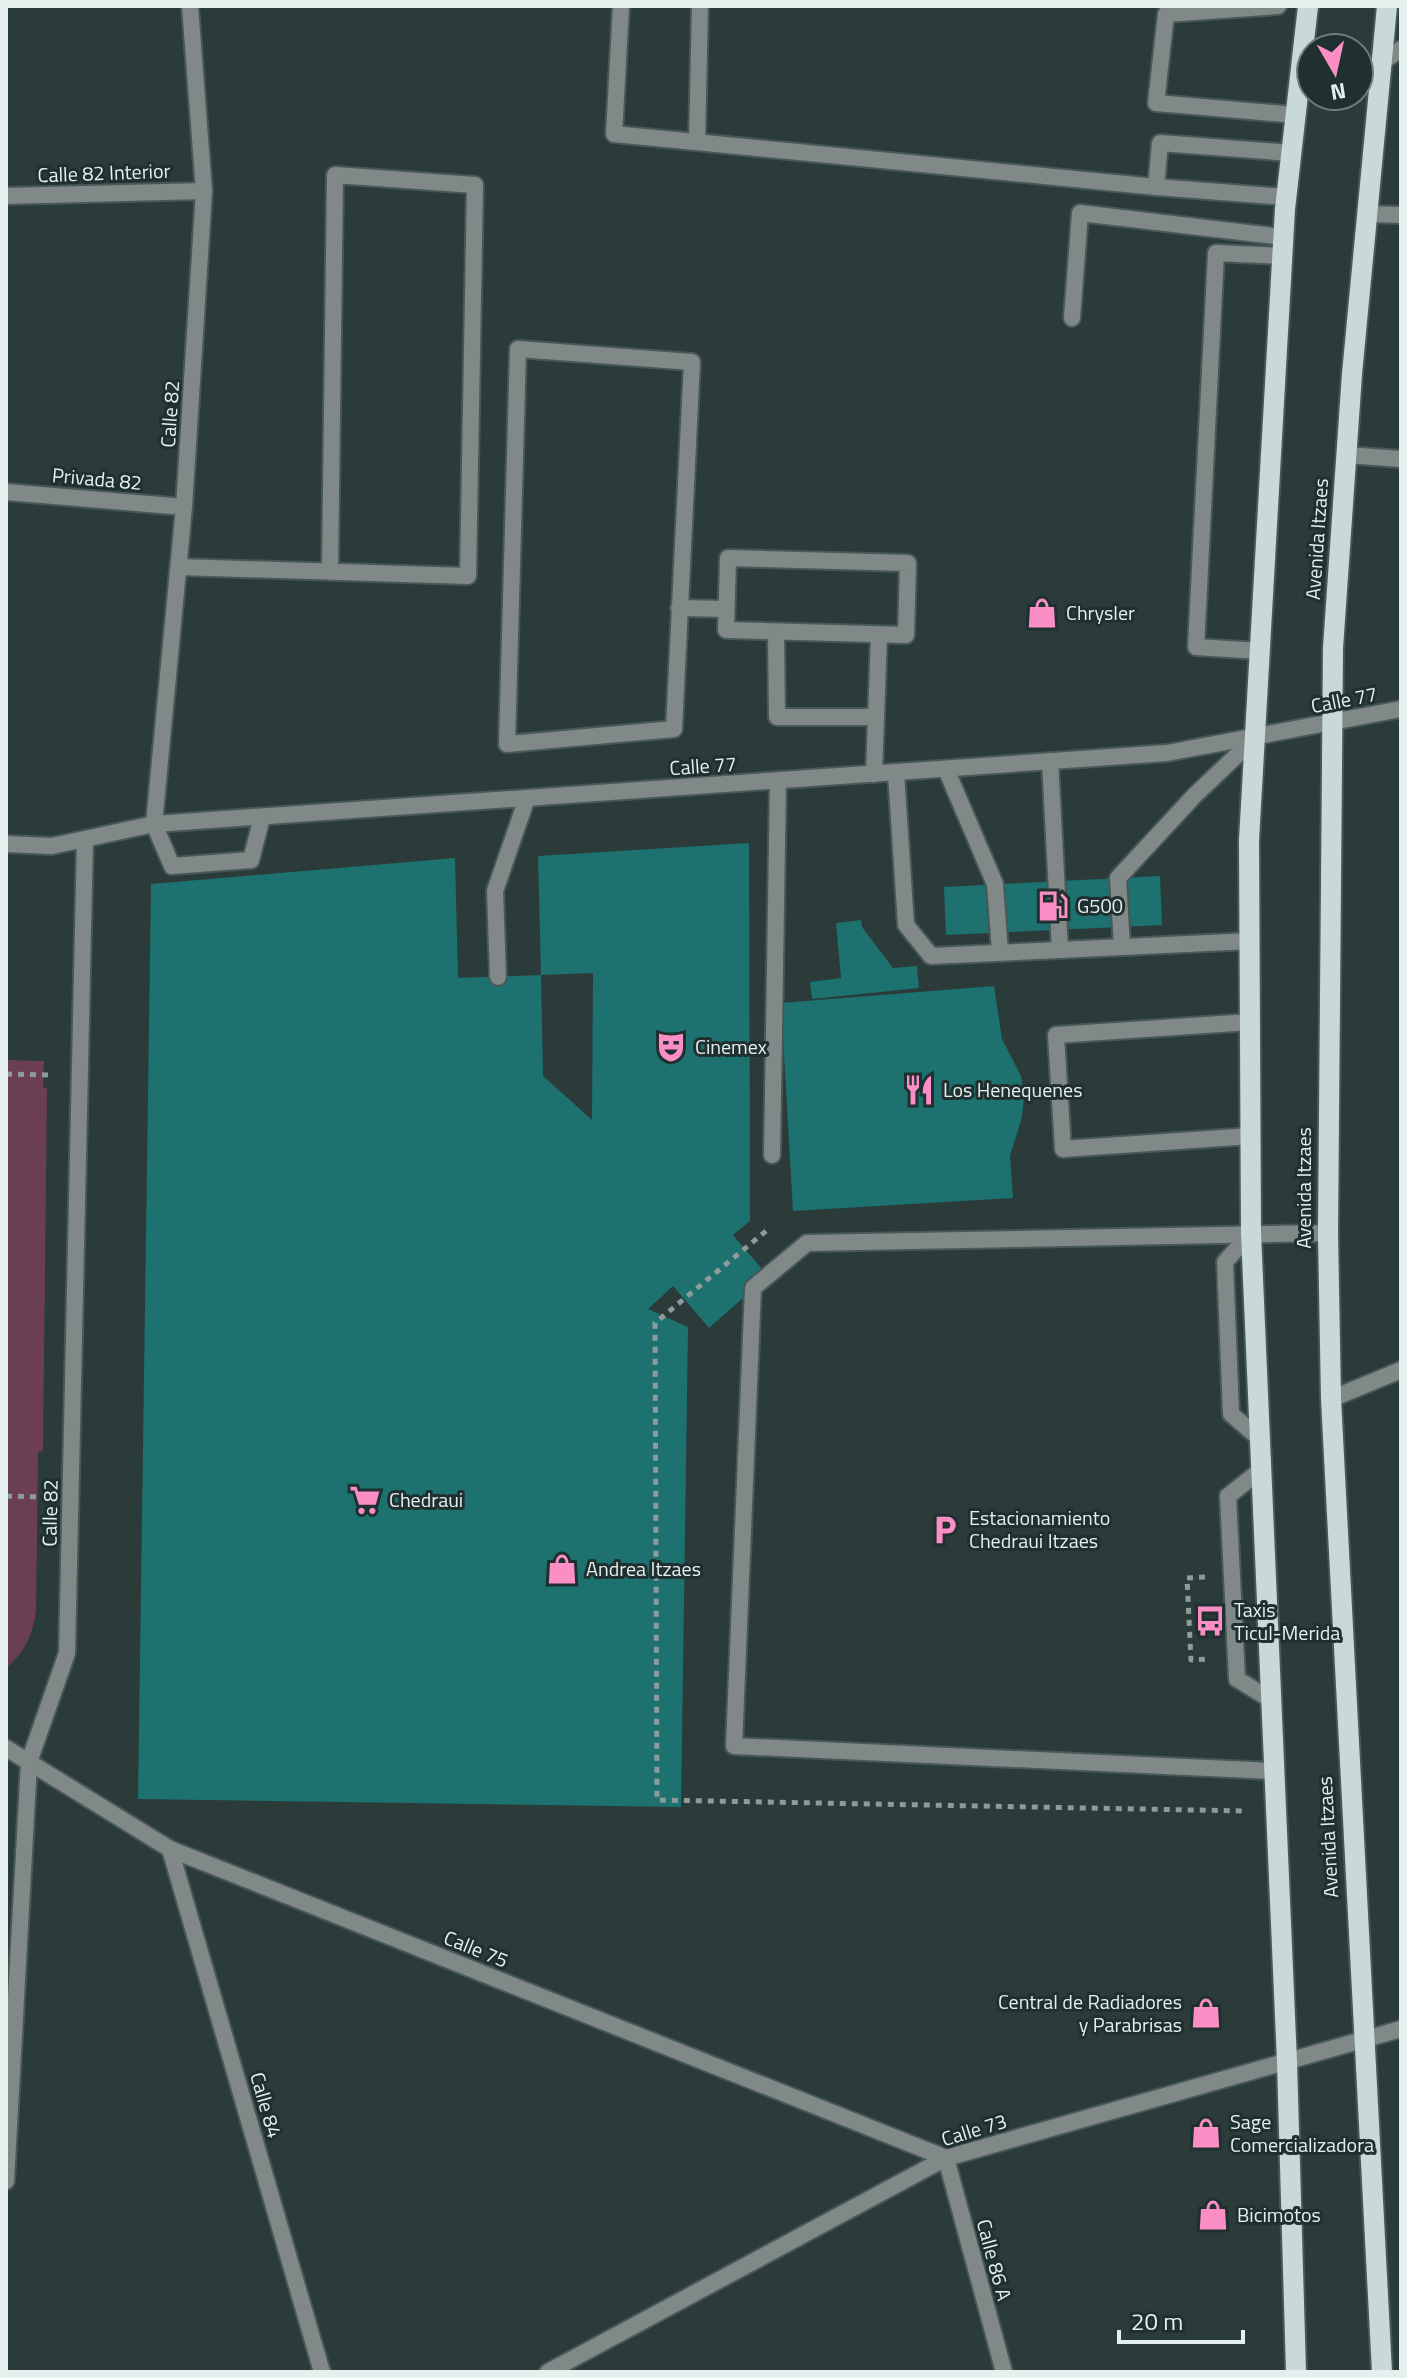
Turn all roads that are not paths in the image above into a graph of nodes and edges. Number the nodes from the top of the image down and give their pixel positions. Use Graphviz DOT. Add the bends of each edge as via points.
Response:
graph roads {
  1 [pos="190,6"];
  2 [pos="621,6"];
  3 [pos="700,6"];
  4 [pos="1278,6"];
  5 [pos="1308,6"];
  6 [pos="1389,7"];
  7 [pos="1401,49"];
  8 [pos="1391,63"];
  9 [pos="1296,115"];
  10 [pos="697,142"];
  11 [pos="1291,153"];
  12 [pos="1156,187"];
  13 [pos="204,191"];
  14 [pos="6,196"];
  15 [pos="1286,197"];
  16 [pos="1367,214"];
  17 [pos="1401,215"];
  18 [pos="1283,247"];
  19 [pos="1072,318"];
  20 [pos="1347,455"];
  21 [pos="1401,459"];
  22 [pos="6,492"];
  23 [pos="184,507"];
  24 [pos="179,567"];
  25 [pos="330,572"];
  26 [pos="679,608"];
  27 [pos="726,609"];
  28 [pos="776,632"];
  29 [pos="879,635"];
  30 [pos="1260,651"];
  31 [pos="1401,709"];
  32 [pos="876,717"];
  33 [pos="1332,724"];
  34 [pos="1255,738"];
  35 [pos="1050,761"];
  36 [pos="946,769"];
  37 [pos="896,773"];
  38 [pos="874,774"];
  39 [pos="778,781"];
  40 [pos="527,798"];
  41 [pos="262,817"];
  42 [pos="154,824"];
  43 [pos="85,839"];
  44 [pos="6,844"];
  45 [pos="1251,941"];
  46 [pos="1122,947"];
  47 [pos="1060,950"];
  48 [pos="1000,952"];
  49 [pos="498,977"];
  50 [pos="1250,1022"];
  51 [pos="1251,1136"];
  52 [pos="772,1155"];
  53 [pos="1251,1233"];
  54 [pos="1328,1233"];
  55 [pos="1401,1370"];
  56 [pos="1331,1399"];
  57 [pos="1261,1470"];
  58 [pos="1271,1700"];
  59 [pos="6,1748"];
  60 [pos="29,1762"];
  61 [pos="1274,1771"];
  62 [pos="170,1849"];
  63 [pos="1401,2029"];
  64 [pos="1362,2039"];
  65 [pos="1287,2062"];
  66 [pos="946,2158"];
  67 [pos="6,2181"];
  68 [pos="322,2372"];
  69 [pos="548,2372"];
  70 [pos="1004,2372"];
  71 [pos="1296,2372"];
  72 [pos="1382,2372"];
  1 -- 13 [label="street, Calle 82"];
  2 -- 10 [label="street" via="614,134"];
  3 -- 10 [label="street"];
  4 -- 9 [label="street" via="1166,14 1156,103"];
  5 -- 9 [label="main road"];
  6 -- 8 [label="main road, Avenida Itzaes"];
  7 -- 8 [label="street"];
  8 -- 16 [label="main road, Avenida Itzaes"];
  9 -- 11 [label="main road"];
  10 -- 12 [label="street"];
  11 -- 12 [label="street" via="1160,143"];
  11 -- 15 [label="main road"];
  12 -- 15 [label="street"];
  13 -- 14 [label="street, Calle 82 Interior"];
  13 -- 23 [label="street, Calle 82"];
  15 -- 18 [label="main road"];
  16 -- 17 [label="street"];
  16 -- 20 [label="main road, Avenida Itzaes"];
  18 -- 19 [label="street" via="1080,213"];
  18 -- 30 [label="main road"];
  18 -- 30 [label="street" via="1216,253 1196,647"];
  20 -- 21 [label="street"];
  20 -- 33 [label="main road, Avenida Itzaes"];
  22 -- 23 [label="street, Privada 82"];
  23 -- 24 [label="street, Calle 82"];
  24 -- 25 [label="street"];
  24 -- 42 [label="street, Calle 82"];
  25 -- 25 [label="street" via="468,576 475,185 335,175"];
  26 -- 26 [label="street" via="692,362 518,349 507,744 674,729"];
  26 -- 27 [label="street"];
  27 -- 28 [label="street" via="726,630"];
  27 -- 29 [label="street" via="728,558 908,563 906,635"];
  28 -- 29 [label="street"];
  28 -- 32 [label="street" via="777,717"];
  29 -- 32 [label="street"];
  30 -- 34 [label="main road"];
  31 -- 33 [label="street, Calle 77"];
  32 -- 38 [label="street"];
  33 -- 34 [label="street, Calle 77"];
  33 -- 54 [label="main road, Avenida Itzaes"];
  34 -- 35 [label="street, Calle 77" via="1167,753"];
  34 -- 45 [label="main road"];
  34 -- 46 [label="street" via="1118,878"];
  35 -- 36 [label="street, Calle 77"];
  35 -- 47 [label="street"];
  36 -- 37 [label="street, Calle 77"];
  36 -- 48 [label="street" via="995,884"];
  37 -- 38 [label="street, Calle 77"];
  37 -- 48 [label="street" via="906,925 931,956"];
  38 -- 39 [label="street, Calle 77"];
  39 -- 40 [label="street, Calle 77"];
  39 -- 52 [label="street"];
  40 -- 41 [label="street, Calle 77"];
  40 -- 49 [label="street" via="495,891"];
  41 -- 42 [label="street, Calle 77"];
  41 -- 42 [label="street" via="251,860 172,866"];
  42 -- 43 [label="street, Calle 77"];
  43 -- 44 [label="street, Calle 77" via="52,846"];
  43 -- 60 [label="street, Calle 82" via="67,1653"];
  45 -- 46 [label="street"];
  45 -- 50 [label="main road"];
  46 -- 47 [label="street"];
  47 -- 48 [label="street"];
  50 -- 51 [label="main road"];
  50 -- 51 [label="street" via="1056,1035 1063,1149"];
  51 -- 53 [label="main road"];
  53 -- 54 [label="street"];
  53 -- 57 [label="main road"];
  53 -- 61 [label="street" via="807,1243 753,1288 734,1746"];
  54 -- 56 [label="main road, Avenida Itzaes"];
  55 -- 56 [label="street"];
  56 -- 64 [label="main road, Avenida Itzaes"];
  57 -- 58 [label="main road"];
  57 -- 58 [label="street" via="1228,1496 1237,1679"];
  58 -- 61 [label="main road"];
  59 -- 60 [label="street, Calle 75"];
  60 -- 62 [label="street, Calle 75"];
  60 -- 67 [label="street, Calle 82"];
  61 -- 65 [label="main road"];
  62 -- 66 [label="street, Calle 75"];
  62 -- 68 [label="street, Calle 84"];
  63 -- 64 [label="street, Calle 73"];
  64 -- 65 [label="street, Calle 73"];
  64 -- 72 [label="main road, Avenida Itzaes"];
  65 -- 66 [label="street, Calle 73"];
  65 -- 71 [label="main road"];
  66 -- 69 [label="street, Calle 73"];
  66 -- 70 [label="street, Calle 86 A"];
}
